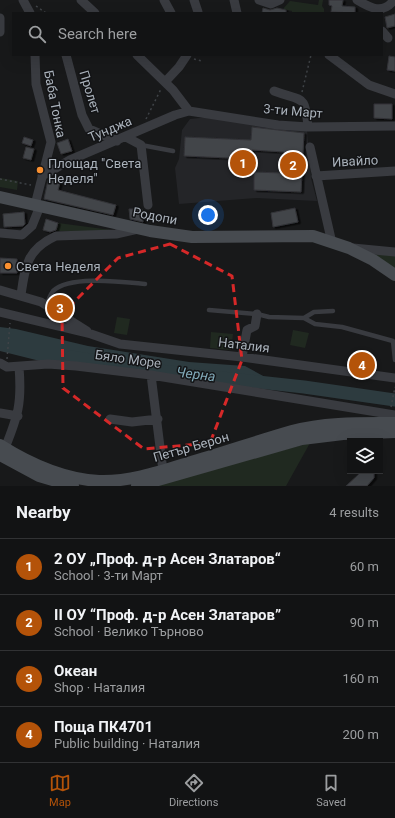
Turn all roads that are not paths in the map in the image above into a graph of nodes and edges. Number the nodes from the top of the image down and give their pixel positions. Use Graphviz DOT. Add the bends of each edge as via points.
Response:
graph roads {
  1 [pos="22,0"];
  2 [pos="81,0"];
  3 [pos="164,0"];
  4 [pos="194,0"];
  5 [pos="234,0"];
  6 [pos="260,0"];
  7 [pos="280,0"];
  8 [pos="357,0"];
  9 [pos="394,0"];
  10 [pos="373,11"];
  11 [pos="29,12"];
  12 [pos="94,12"];
  13 [pos="170,12"];
  14 [pos="198,12"];
  15 [pos="237,12"];
  16 [pos="0,18"];
  17 [pos="0,32"];
  18 [pos="35,56"];
  19 [pos="66,56"];
  20 [pos="138,56"];
  21 [pos="186,56"];
  22 [pos="330,56"];
  23 [pos="165,82"];
  24 [pos="274,91"];
  25 [pos="395,94"];
  26 [pos="189,110"];
  27 [pos="395,126"];
  28 [pos="308,127"];
  29 [pos="126,136"];
  30 [pos="117,141"];
  31 [pos="141,145"];
  32 [pos="310,147"];
  33 [pos="173,151"];
  34 [pos="395,171"];
  35 [pos="42,176"];
  36 [pos="316,176"];
  37 [pos="0,197"];
  38 [pos="38,205"];
  39 [pos="148,205"];
  40 [pos="144,230"];
  41 [pos="0,233"];
  42 [pos="332,242"];
  43 [pos="349,248"];
  44 [pos="395,252"];
  45 [pos="395,275"];
  46 [pos="145,284"];
  47 [pos="0,290"];
  48 [pos="21,295"];
  49 [pos="47,305"];
  50 [pos="209,310"];
  51 [pos="332,311"];
  52 [pos="0,312"];
  53 [pos="257,314"];
  54 [pos="304,318"];
  55 [pos="91,334"];
  56 [pos="242,357"];
  57 [pos="395,360"];
  58 [pos="4,362"];
  59 [pos="19,367"];
  60 [pos="151,375"];
  61 [pos="395,378"];
  62 [pos="393,410"];
  63 [pos="0,413"];
  64 [pos="18,416"];
  65 [pos="110,419"];
  66 [pos="158,419"];
  67 [pos="395,423"];
  68 [pos="353,428"];
  69 [pos="395,432"];
  70 [pos="2,450"];
  71 [pos="163,471"];
  72 [pos="73,486"];
  73 [pos="137,486"];
  1 -- 11 [label="street"];
  2 -- 12 [label="street"];
  3 -- 13 [label="street"];
  4 -- 14 [label="street"];
  5 -- 15 [label="street"];
  6 -- 7 [label="street" via="271,4"];
  8 -- 10 [label="street"];
  9 -- 10 [label="street" via="384,9"];
  16 -- 17 [label="street"];
  18 -- 35 [label="street, Баба Тонка" via="37,90 51,142"];
  19 -- 30 [label="street, Пролет" via="82,115 89,129"];
  20 -- 23 [label="street"];
  21 -- 23 [label="street"];
  22 -- 25 [label="street" via="369,85"];
  23 -- 26 [label="street"];
  24 -- 28 [label="street" via="300,99 306,106"];
  26 -- 28 [label="street, 3-ти Март" via="278,125"];
  26 -- 29 [label="street, Тунджа"];
  27 -- 28 [label="street, 3-ти Март"];
  29 -- 30 [label="street, Тунджа"];
  29 -- 31 [label="street"];
  30 -- 35 [label="street, Тунджа" via="70,160"];
  31 -- 33 [label="lane"];
  31 -- 39 [label="street"];
  32 -- 36 [label="street"];
  34 -- 36 [label="street, Ивайло"];
  35 -- 38 [label="street, Баба Тонка"];
  36 -- 42 [label="street"];
  37 -- 38 [label="main road, Родопи"];
  38 -- 40 [label="main road, Родопи"];
  38 -- 41 [label="street, Баба Тонка" via="32,226 22,235"];
  40 -- 42 [label="main road, Родопи" via="192,237 313,236"];
  40 -- 48 [label="street" via="116,234 56,236 50,239 36,247 25,266"];
  42 -- 43 [label="main road, Родопи"];
  43 -- 44 [label="street"];
  43 -- 45 [label="main road, Родопи"];
  46 -- 49 [label="lane" via="110,281 60,286 52,292"];
  47 -- 48 [label="street, Наталия"];
  48 -- 49 [label="street, Наталия"];
  49 -- 55 [label="street, Наталия"];
  50 -- 53 [label="lane"];
  51 -- 54 [label="lane" via="314,312"];
  52 -- 55 [label="street, Наталия"];
  53 -- 54 [label="lane"];
  53 -- 56 [label="street" via="255,326 247,330"];
  54 -- 57 [label="lane" via="315,324 342,327 393,341"];
  55 -- 56 [label="street, Наталия" via="120,344"];
  56 -- 61 [label="street, Наталия"];
  58 -- 59 [label="street, Бяло Море" via="7,367"];
  59 -- 60 [label="street, Бяло Море" via="48,364"];
  59 -- 64 [label="street" via="21,387"];
  60 -- 62 [label="street, Бяло Море"];
  60 -- 66 [label="street"];
  63 -- 64 [label="street"];
  64 -- 70 [label="street"];
  65 -- 66 [label="street" via="132,422"];
  66 -- 71 [label="street"];
  67 -- 68 [label="main road, Петър Берон"];
  68 -- 69 [label="main road, Петър Берон"];
  68 -- 71 [label="main road, Петър Берон" via="293,431"];
  68 -- 73 [label="main road, Петър Берон" via="302,439"];
  70 -- 71 [label="main road, Петър Берон" via="47,470 78,478 128,479"];
  70 -- 72 [label="main road" via="39,476"];
}
